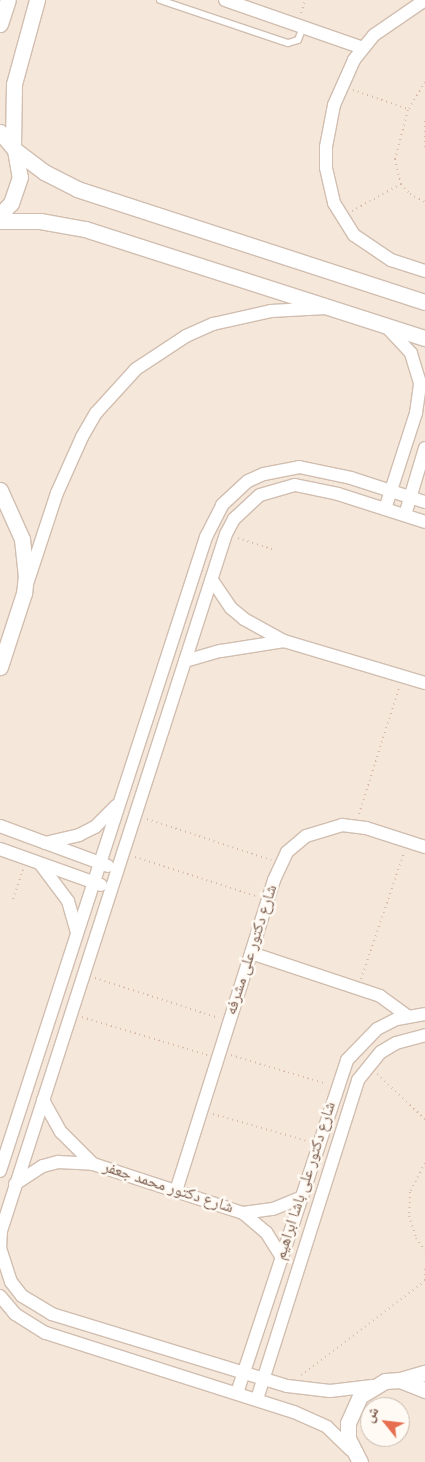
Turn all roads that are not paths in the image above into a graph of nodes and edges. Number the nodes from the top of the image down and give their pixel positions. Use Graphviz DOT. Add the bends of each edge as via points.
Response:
graph roads {
  1 [pos="8,0"];
  2 [pos="37,0"];
  3 [pos="160,0"];
  4 [pos="225,0"];
  5 [pos="424,0"];
  6 [pos="0,24"];
  7 [pos="300,26"];
  8 [pos="362,48"];
  9 [pos="0,132"];
  10 [pos="14,149"];
  11 [pos="0,214"];
  12 [pos="0,221"];
  13 [pos="425,271"];
  14 [pos="425,302"];
  15 [pos="328,307"];
  16 [pos="386,326"];
  17 [pos="425,338"];
  18 [pos="425,448"];
  19 [pos="0,490"];
  20 [pos="391,491"];
  21 [pos="410,497"];
  22 [pos="425,502"];
  23 [pos="385,509"];
  24 [pos="404,515"];
  25 [pos="425,522"];
  26 [pos="206,537"];
  27 [pos="225,539"];
  28 [pos="212,580"];
  29 [pos="24,593"];
  30 [pos="284,641"];
  31 [pos="185,661"];
  32 [pos="0,667"];
  33 [pos="425,683"];
  34 [pos="120,800"];
  35 [pos="0,826"];
  36 [pos="44,843"];
  37 [pos="425,847"];
  38 [pos="0,849"];
  39 [pos="32,860"];
  40 [pos="100,864"];
  41 [pos="118,870"];
  42 [pos="94,883"];
  43 [pos="111,889"];
  44 [pos="78,933"];
  45 [pos="251,953"];
  46 [pos="425,1014"];
  47 [pos="408,1016"];
  48 [pos="369,1035"];
  49 [pos="425,1035"];
  50 [pos="381,1052"];
  51 [pos="43,1100"];
  52 [pos="93,1164"];
  53 [pos="0,1172"];
  54 [pos="15,1184"];
  55 [pos="176,1191"];
  56 [pos="302,1197"];
  57 [pos="3,1213"];
  58 [pos="243,1213"];
  59 [pos="282,1258"];
  60 [pos="0,1296"];
  61 [pos="244,1373"];
  62 [pos="425,1373"];
  63 [pos="264,1379"];
  64 [pos="400,1380"];
  65 [pos="372,1386"];
  66 [pos="425,1390"];
  67 [pos="237,1393"];
  68 [pos="257,1400"];
  69 [pos="357,1457"];
  1 -- 6 [label="street"];
  2 -- 10 [label="street" via="14,84"];
  3 -- 7 [label="lane" via="288,43 298,40"];
  4 -- 7 [label="street"];
  5 -- 8 [label="street" via="387,24"];
  7 -- 8 [label="street"];
  8 -- 13 [label="street" via="342,86 329,126 326,147 330,188 341,217 354,234 391,260"];
  9 -- 10 [label="street"];
  10 -- 11 [label="street" via="19,164 17,190"];
  10 -- 14 [label="street" via="44,172 77,189"];
  12 -- 15 [label="street" via="40,220 85,229"];
  15 -- 16 [label="street"];
  15 -- 29 [label="street" via="271,311 213,324 169,346 136,369 96,413 68,464"];
  16 -- 17 [label="street"];
  16 -- 20 [label="street" via="411,353 420,383 416,413"];
  18 -- 21 [label="street"];
  19 -- 29 [label="street" via="22,539"];
  20 -- 21 [label="street"];
  20 -- 23 [label="street"];
  20 -- 26 [label="street" via="317,469 281,469 248,481 234,492 222,505"];
  21 -- 22 [label="street"];
  21 -- 24 [label="street"];
  23 -- 24 [label="street"];
  23 -- 27 [label="street" via="315,487 295,485 276,488 246,505"];
  24 -- 25 [label="street"];
  26 -- 27 [label="street"];
  26 -- 34 [label="street"];
  27 -- 28 [label="street"];
  28 -- 30 [label="street" via="244,619"];
  28 -- 31 [label="street"];
  29 -- 32 [label="street"];
  30 -- 31 [label="street" via="221,651"];
  30 -- 33 [label="street"];
  31 -- 41 [label="street"];
  34 -- 36 [label="street" via="96,827 79,835"];
  34 -- 40 [label="street"];
  35 -- 36 [label="street"];
  36 -- 40 [label="street"];
  37 -- 45 [label="street, شارع دكتور على مشرفه" via="355,826 329,827 306,836 281,863"];
  38 -- 39 [label="street"];
  39 -- 42 [label="street"];
  39 -- 44 [label="street" via="68,901"];
  40 -- 41 [label="street"];
  40 -- 42 [label="street"];
  41 -- 43 [label="street"];
  42 -- 43 [label="street"];
  42 -- 44 [label="street"];
  43 -- 51 [label="street"];
  44 -- 53 [label="street"];
  45 -- 47 [label="street" via="358,988 390,1001"];
  45 -- 55 [label="street, شارع دكتور على مشرفه"];
  46 -- 47 [label="street, شارع دكتور على باشا ابراهيم"];
  47 -- 48 [label="street, شارع دكتور على باشا ابراهيم" via="387,1023"];
  48 -- 50 [label="street"];
  48 -- 56 [label="street, شارع دكتور على باشا ابراهيم" via="348,1060 336,1086"];
  49 -- 50 [label="street, شارع دكتور على باشا ابراهيم" via="396,1043"];
  50 -- 63 [label="street, شارع دكتور على باشا ابراهيم" via="368,1065 352,1098"];
  51 -- 52 [label="street, شارع دكتور محمد جعفر" via="61,1132"];
  51 -- 54 [label="street"];
  52 -- 54 [label="street, شارع دكتور محمد جعفر" via="58,1162 43,1166"];
  52 -- 55 [label="street, شارع دكتور محمد جعفر"];
  54 -- 57 [label="street"];
  55 -- 58 [label="street, شارع دكتور محمد جعفر"];
  56 -- 58 [label="street, شارع دكتور محمد جعفر" via="273,1209"];
  56 -- 59 [label="street, شارع دكتور على باشا ابراهيم"];
  57 -- 61 [label="street" via="0,1249 4,1266 22,1296 36,1307"];
  58 -- 59 [label="street, شارع دكتور محمد جعفر" via="266,1232"];
  59 -- 61 [label="street, شارع دكتور على باشا ابراهيم"];
  60 -- 67 [label="street" via="15,1314 46,1333"];
  61 -- 63 [label="street"];
  61 -- 67 [label="street, شارع دكتور على باشا ابراهيم"];
  62 -- 64 [label="street"];
  63 -- 65 [label="street" via="287,1386 330,1391"];
  63 -- 68 [label="street, شارع دكتور على باشا ابراهيم"];
  64 -- 65 [label="street"];
  64 -- 66 [label="street"];
  65 -- 69 [label="street" via="352,1408 348,1430"];
  67 -- 68 [label="street"];
  68 -- 69 [label="street" via="311,1418 341,1439"];
}
